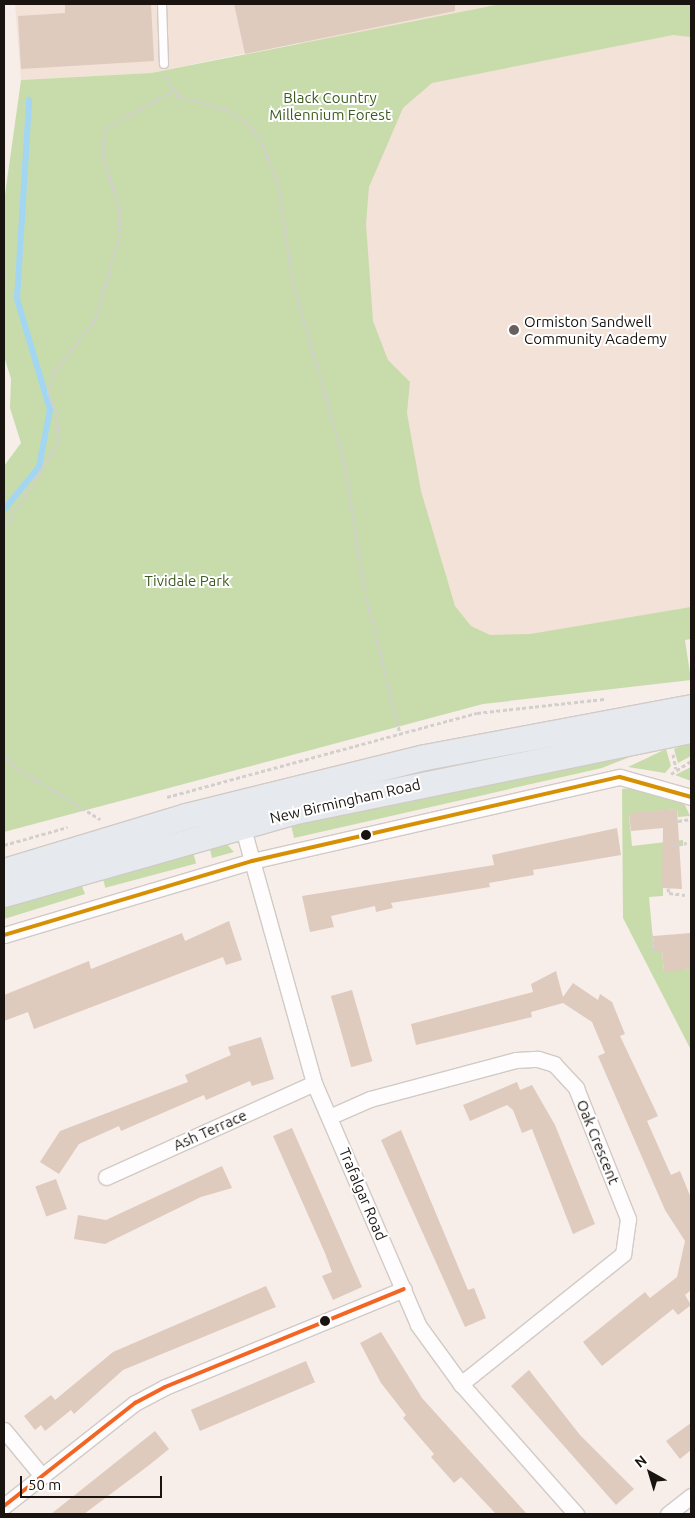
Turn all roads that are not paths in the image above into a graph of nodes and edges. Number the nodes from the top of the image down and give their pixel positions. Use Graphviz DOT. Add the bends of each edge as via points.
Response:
graph roads {
  1 [pos="162,4"];
  2 [pos="164,64"];
  3 [pos="691,707"];
  4 [pos="691,730"];
  5 [pos="691,797"];
  6 [pos="240,814"];
  7 [pos="252,861"];
  8 [pos="4,871"];
  9 [pos="4,894"];
  10 [pos="4,935"];
  11 [pos="314,1083"];
  12 [pos="329,1117"];
  13 [pos="106,1177"];
  14 [pos="404,1290"];
  15 [pos="461,1384"];
  16 [pos="4,1430"];
  17 [pos="42,1476"];
  18 [pos="691,1496"];
  19 [pos="4,1506"];
  20 [pos="576,1514"];
  21 [pos="668,1514"];
  1 -- 2 [label="lane"];
  3 -- 6 [label="highway, New Birmingham Road" via="523,736"];
  4 -- 6 [label="highway, New Birmingham Road"];
  5 -- 7 [label="street" via="660,785 620,777"];
  6 -- 7 [label="street, Trafalgar Road"];
  6 -- 8 [label="highway, New Birmingham Road"];
  6 -- 9 [label="highway, New Birmingham Road"];
  7 -- 10 [label="street"];
  7 -- 11 [label="street, Trafalgar Road"];
  11 -- 12 [label="street, Trafalgar Road"];
  11 -- 13 [label="street, Ash Terrace"];
  12 -- 14 [label="street, Trafalgar Road"];
  12 -- 15 [label="street, Oak Crescent" via="370,1099 516,1060 554,1064 576,1088 628,1219 623,1254"];
  14 -- 15 [label="street, Trafalgar Road" via="418,1325"];
  14 -- 17 [label="street" via="165,1387 135,1403"];
  15 -- 20 [label="street, Trafalgar Road"];
  16 -- 17 [label="street"];
  17 -- 19 [label="street"];
  18 -- 21 [label="street"];
}
